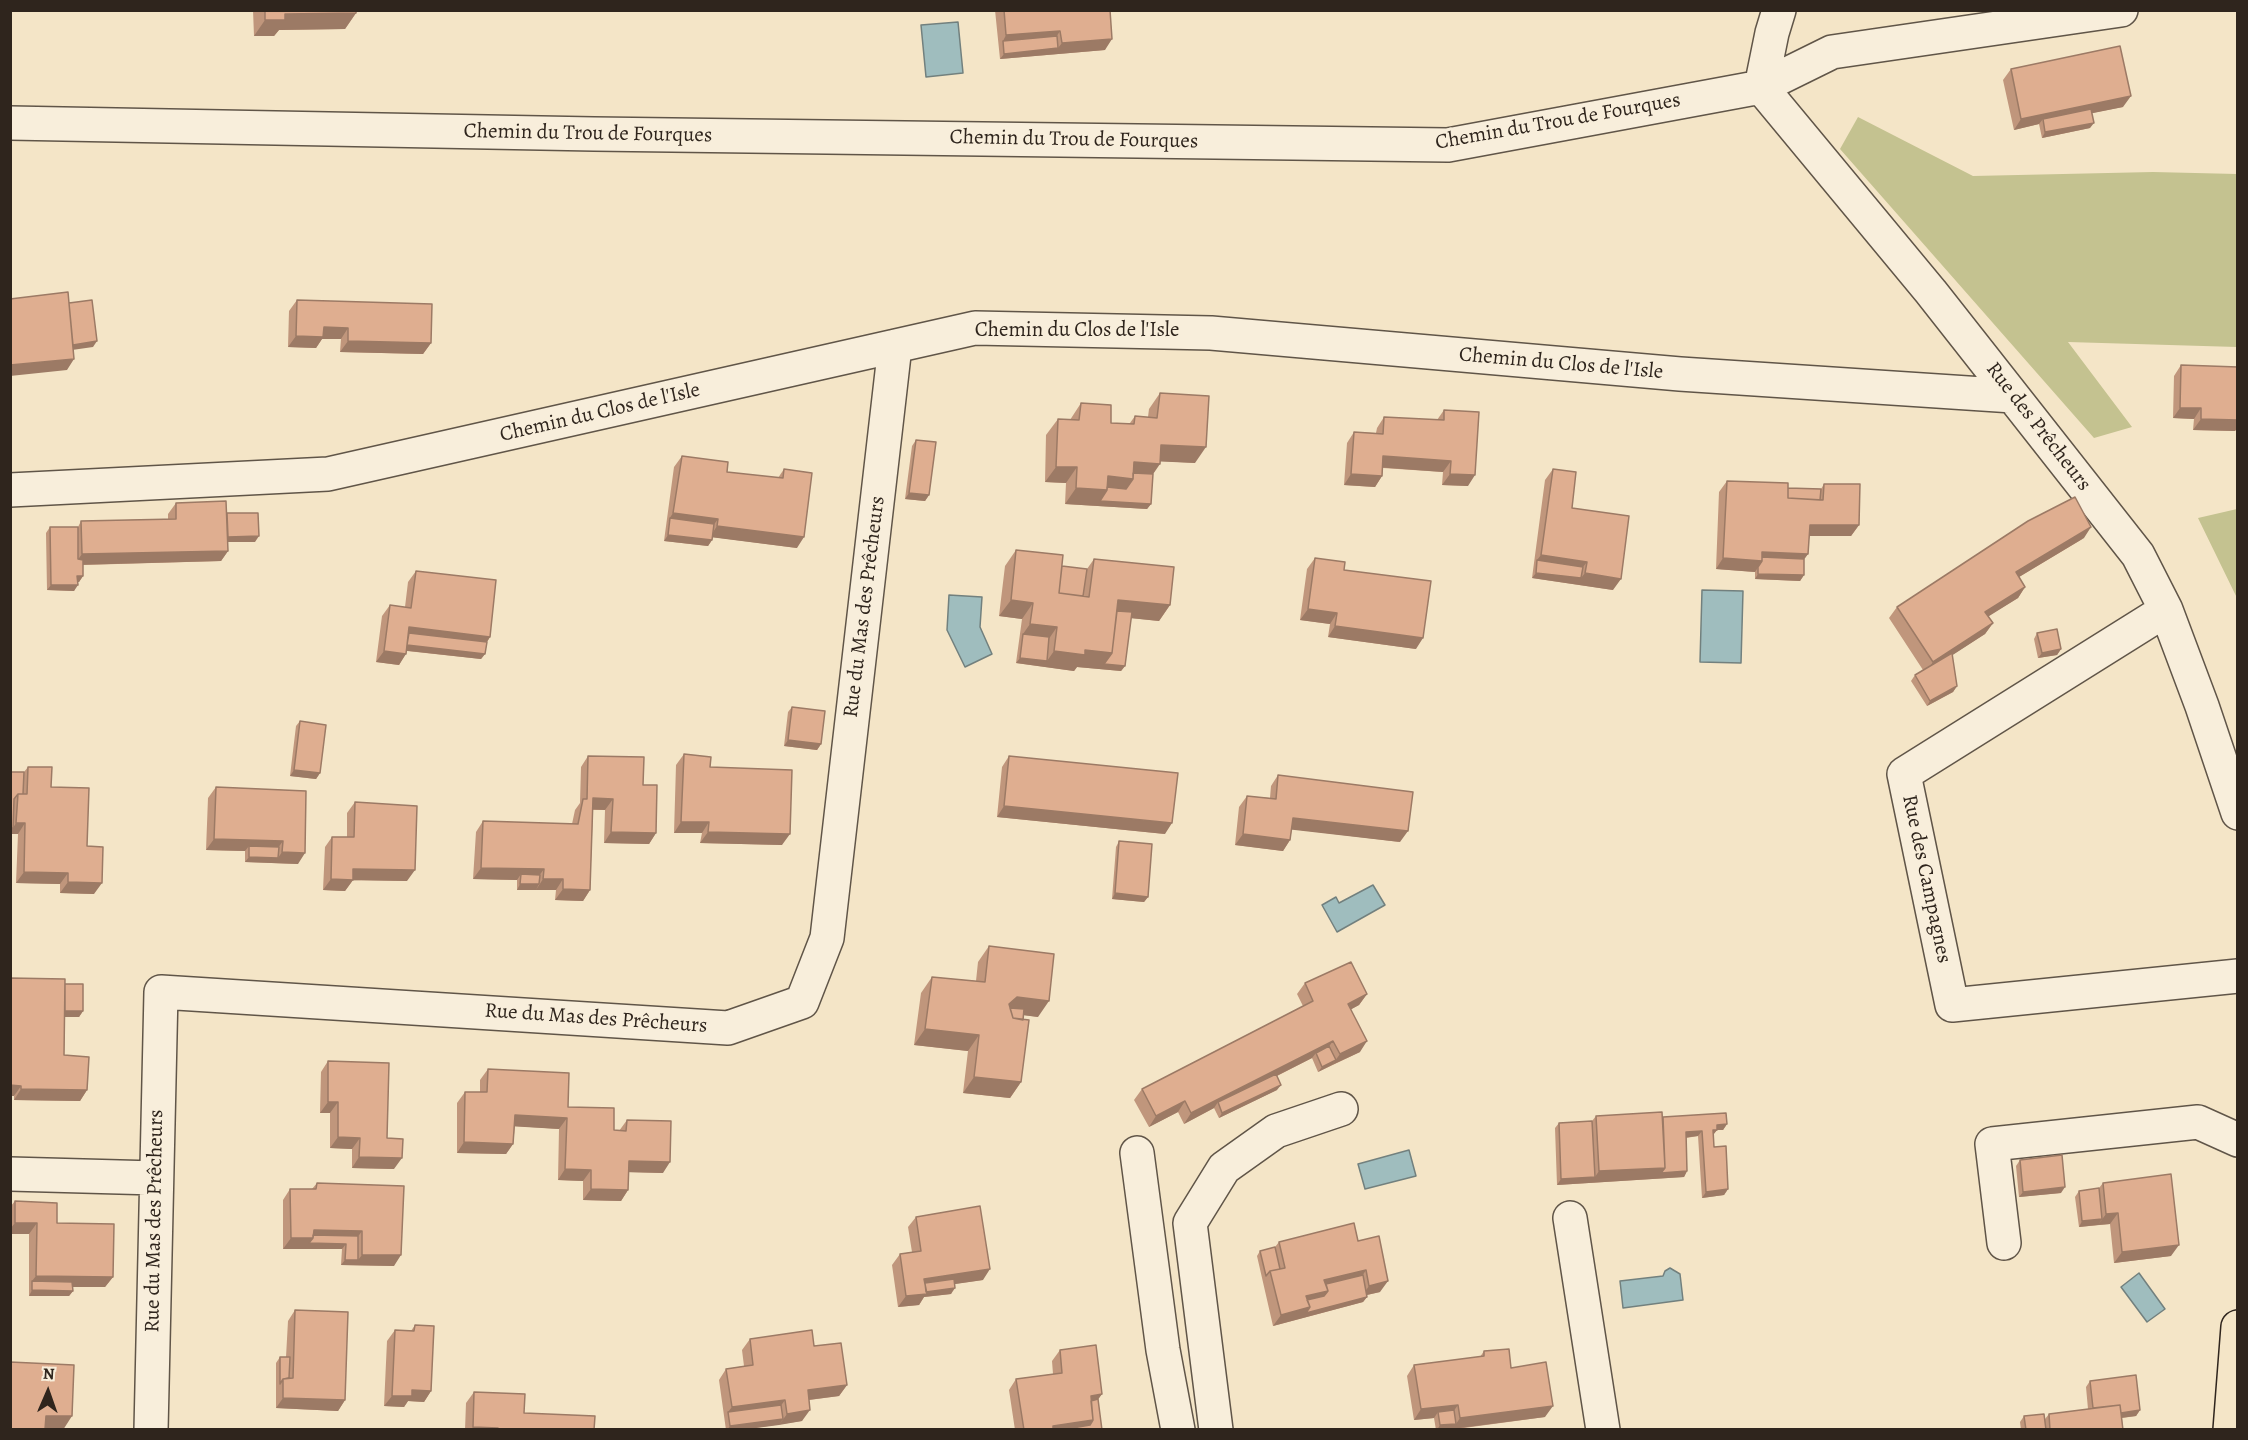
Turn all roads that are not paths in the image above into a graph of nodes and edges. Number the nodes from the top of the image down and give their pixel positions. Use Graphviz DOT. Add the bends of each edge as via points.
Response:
graph roads {
  1 [pos="1779,10"];
  2 [pos="2121,10"];
  3 [pos="1956,22"];
  4 [pos="1761,87"];
  5 [pos="10,123"];
  6 [pos="895,346"];
  7 [pos="2013,396"];
  8 [pos="10,490"];
  9 [pos="2166,610"];
  10 [pos="2238,813"];
  11 [pos="2238,976"];
  12 [pos="1341,1109"];
  13 [pos="2238,1140"];
  14 [pos="1137,1153"];
  15 [pos="10,1174"];
  16 [pos="156,1178"];
  17 [pos="1570,1218"];
  18 [pos="2004,1243"];
  19 [pos="2238,1327"];
  20 [pos="150,1430"];
  21 [pos="1178,1430"];
  22 [pos="1216,1430"];
  23 [pos="1603,1430"];
  24 [pos="2230,1430"];
  1 -- 4 [label="street"];
  2 -- 3 [label="street, Chemin du Trou de Fourques"];
  3 -- 4 [label="street, Chemin du Trou de Fourques" via="1832,52"];
  4 -- 5 [label="street, Chemin du Trou de Fourques" via="1448,145"];
  4 -- 7 [label="street, Rue des Prêcheurs"];
  6 -- 7 [label="street, Chemin du Clos de l'Isle" via="975,328 1211,333 1680,374"];
  6 -- 8 [label="street, Chemin du Clos de l'Isle" via="328,474"];
  6 -- 16 [label="street, Rue du Mas des Prêcheurs" via="827,938 802,1002 728,1028 161,992"];
  7 -- 9 [label="street, Rue des Prêcheurs" via="2138,555"];
  9 -- 10 [label="street, Rue des Prêcheurs"];
  9 -- 11 [label="street, Rue des Campagnes" via="1904,774 1952,1005"];
  12 -- 22 [label="street" via="1276,1131 1224,1168 1190,1223"];
  13 -- 18 [label="street" via="2198,1122 1992,1144"];
  14 -- 21 [label="street" via="1163,1350"];
  15 -- 16 [label="street"];
  16 -- 20 [label="street, Rue du Mas des Prêcheurs"];
  17 -- 23 [label="street"];
  19 -- 24 [label="main road"];
}
